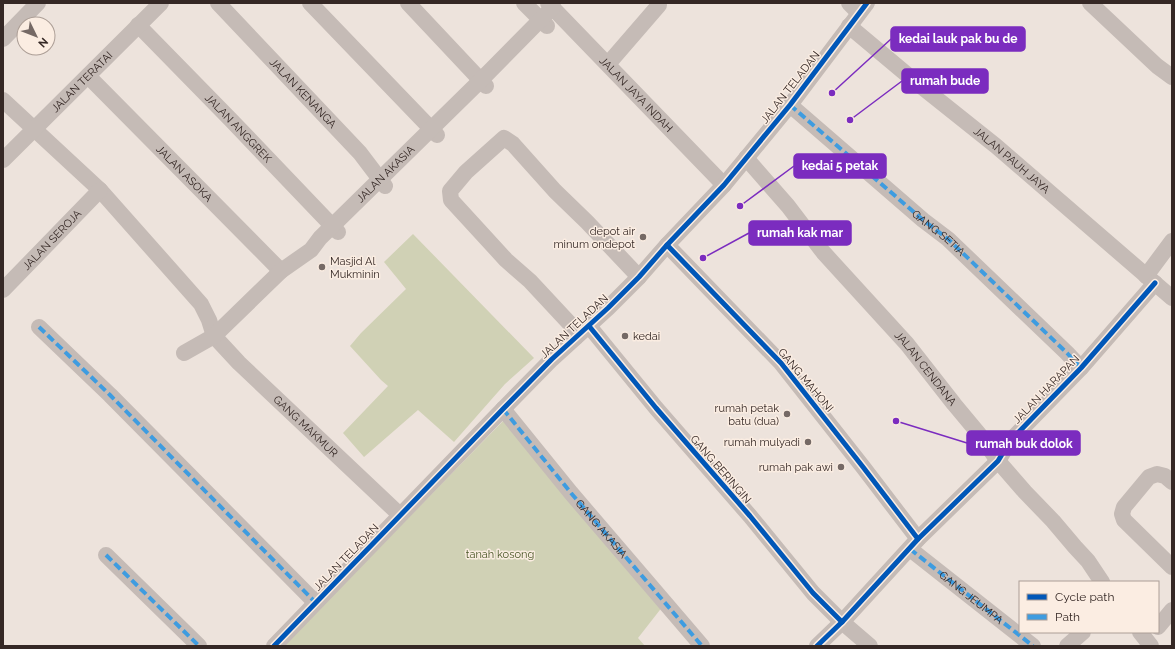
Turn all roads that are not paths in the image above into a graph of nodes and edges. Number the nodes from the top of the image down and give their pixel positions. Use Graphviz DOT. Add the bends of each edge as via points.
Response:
graph roads {
  1 [pos="38,3"];
  2 [pos="160,3"];
  3 [pos="218,3"];
  4 [pos="310,3"];
  5 [pos="408,3"];
  6 [pos="524,3"];
  7 [pos="1090,3"];
  8 [pos="659,5"];
  9 [pos="858,6"];
  10 [pos="554,8"];
  11 [pos="543,23"];
  12 [pos="138,25"];
  13 [pos="849,26"];
  14 [pos="3,39"];
  15 [pos="608,64"];
  16 [pos="88,76"];
  17 [pos="1172,77"];
  18 [pos="483,84"];
  19 [pos="3,100"];
  20 [pos="790,105"];
  21 [pos="35,129"];
  22 [pos="434,132"];
  23 [pos="746,158"];
  24 [pos="3,160"];
  25 [pos="382,183"];
  26 [pos="724,184"];
  27 [pos="100,190"];
  28 [pos="335,229"];
  29 [pos="1172,241"];
  30 [pos="667,245"];
  31 [pos="311,250"];
  32 [pos="281,271"];
  33 [pos="639,277"];
  34 [pos="1150,279"];
  35 [pos="3,290"];
  36 [pos="1172,298"];
  37 [pos="589,326"];
  38 [pos="39,327"];
  39 [pos="214,336"];
  40 [pos="576,337"];
  41 [pos="184,353"];
  42 [pos="1081,368"];
  43 [pos="503,409"];
  44 [pos="998,461"];
  45 [pos="1172,482"];
  46 [pos="400,515"];
  47 [pos="914,544"];
  48 [pos="106,555"];
  49 [pos="1172,567"];
  50 [pos="1101,581"];
  51 [pos="315,602"];
  52 [pos="1172,610"];
  53 [pos="842,622"];
  54 [pos="1159,626"];
  55 [pos="1081,633"];
  56 [pos="199,646"];
  57 [pos="274,646"];
  58 [pos="702,646"];
  59 [pos="817,646"];
  60 [pos="870,646"];
  61 [pos="1033,646"];
  62 [pos="1067,646"];
  1 -- 14 [label="street"];
  2 -- 12 [label="street, JALAN TERATAI"];
  3 -- 25 [label="street, JALAN KENANGA" via="360,153"];
  4 -- 22 [label="street"];
  5 -- 18 [label="street"];
  6 -- 11 [label="street"];
  7 -- 17 [label="street"];
  8 -- 15 [label="street"];
  9 -- 13 [label="street, JALAN TELADAN"];
  10 -- 11 [label="street, JALAN AKASIA"];
  10 -- 15 [label="street, JALAN JAYA INDAH"];
  11 -- 18 [label="street, JALAN AKASIA"];
  12 -- 16 [label="street, JALAN TERATAI"];
  12 -- 28 [label="street, JALAN ANGGREK"];
  13 -- 20 [label="street, JALAN TELADAN"];
  13 -- 34 [label="street, JALAN PAUH JAYA" via="996,146"];
  15 -- 26 [label="street, JALAN JAYA INDAH"];
  16 -- 21 [label="street, JALAN TERATAI"];
  16 -- 32 [label="street, JALAN ASOKA"];
  18 -- 22 [label="street, JALAN AKASIA"];
  19 -- 21 [label="street"];
  20 -- 23 [label="street, JALAN TELADAN"];
  20 -- 42 [label="street, GANG SETIA" via="948,239"];
  21 -- 24 [label="street, JALAN TERATAI"];
  21 -- 27 [label="street"];
  22 -- 25 [label="street, JALAN AKASIA"];
  23 -- 26 [label="street, JALAN TELADAN"];
  23 -- 44 [label="street, JALAN CENDANA" via="788,206 823,252 907,344"];
  25 -- 28 [label="street, JALAN AKASIA"];
  26 -- 30 [label="street, JALAN TELADAN"];
  27 -- 35 [label="street, JALAN SEROJA"];
  27 -- 39 [label="street" via="201,304"];
  28 -- 31 [label="street, JALAN AKASIA" via="320,238"];
  28 -- 31 [label="street, JALAN AKASIA" via="325,244"];
  29 -- 34 [label="street, JALAN HARAPAN"];
  30 -- 33 [label="street, JALAN TELADAN"];
  30 -- 47 [label="street, GANG MAHONI" via="781,364 863,466"];
  31 -- 32 [label="street, JALAN AKASIA"];
  32 -- 39 [label="street, JALAN AKASIA"];
  33 -- 37 [label="street, JALAN TELADAN"];
  33 -- 40 [label="street" via="513,144 504,138 466,172 450,191 451,200 571,325"];
  34 -- 36 [label="street, JALAN PAUH JAYA"];
  34 -- 42 [label="street, JALAN HARAPAN"];
  37 -- 40 [label="street, JALAN TELADAN"];
  37 -- 53 [label="street, GANG BERINGIN" via="813,593"];
  38 -- 51 [label="street"];
  39 -- 41 [label="street, JALAN AKASIA"];
  39 -- 46 [label="street, GANG MAKMUR" via="239,363"];
  40 -- 43 [label="street, JALAN TELADAN"];
  42 -- 44 [label="street, JALAN HARAPAN" via="1010,440"];
  43 -- 46 [label="street, JALAN TELADAN"];
  43 -- 58 [label="street, GANG AKASIA"];
  44 -- 47 [label="street, JALAN HARAPAN"];
  44 -- 50 [label="street, JALAN CENDANA" via="1088,561"];
  45 -- 49 [label="street" via="1157,474 1149,477 1124,507 1122,514 1124,520"];
  46 -- 51 [label="street, JALAN TELADAN"];
  47 -- 53 [label="street, JALAN HARAPAN"];
  47 -- 61 [label="street, GANG JEUMPA"];
  48 -- 56 [label="street"];
  51 -- 57 [label="street, JALAN TELADAN"];
  52 -- 54 [label="street"];
  53 -- 59 [label="street, JALAN HARAPAN"];
  53 -- 60 [label="street, GANG BERINGIN"];
  55 -- 62 [label="street"];
}
